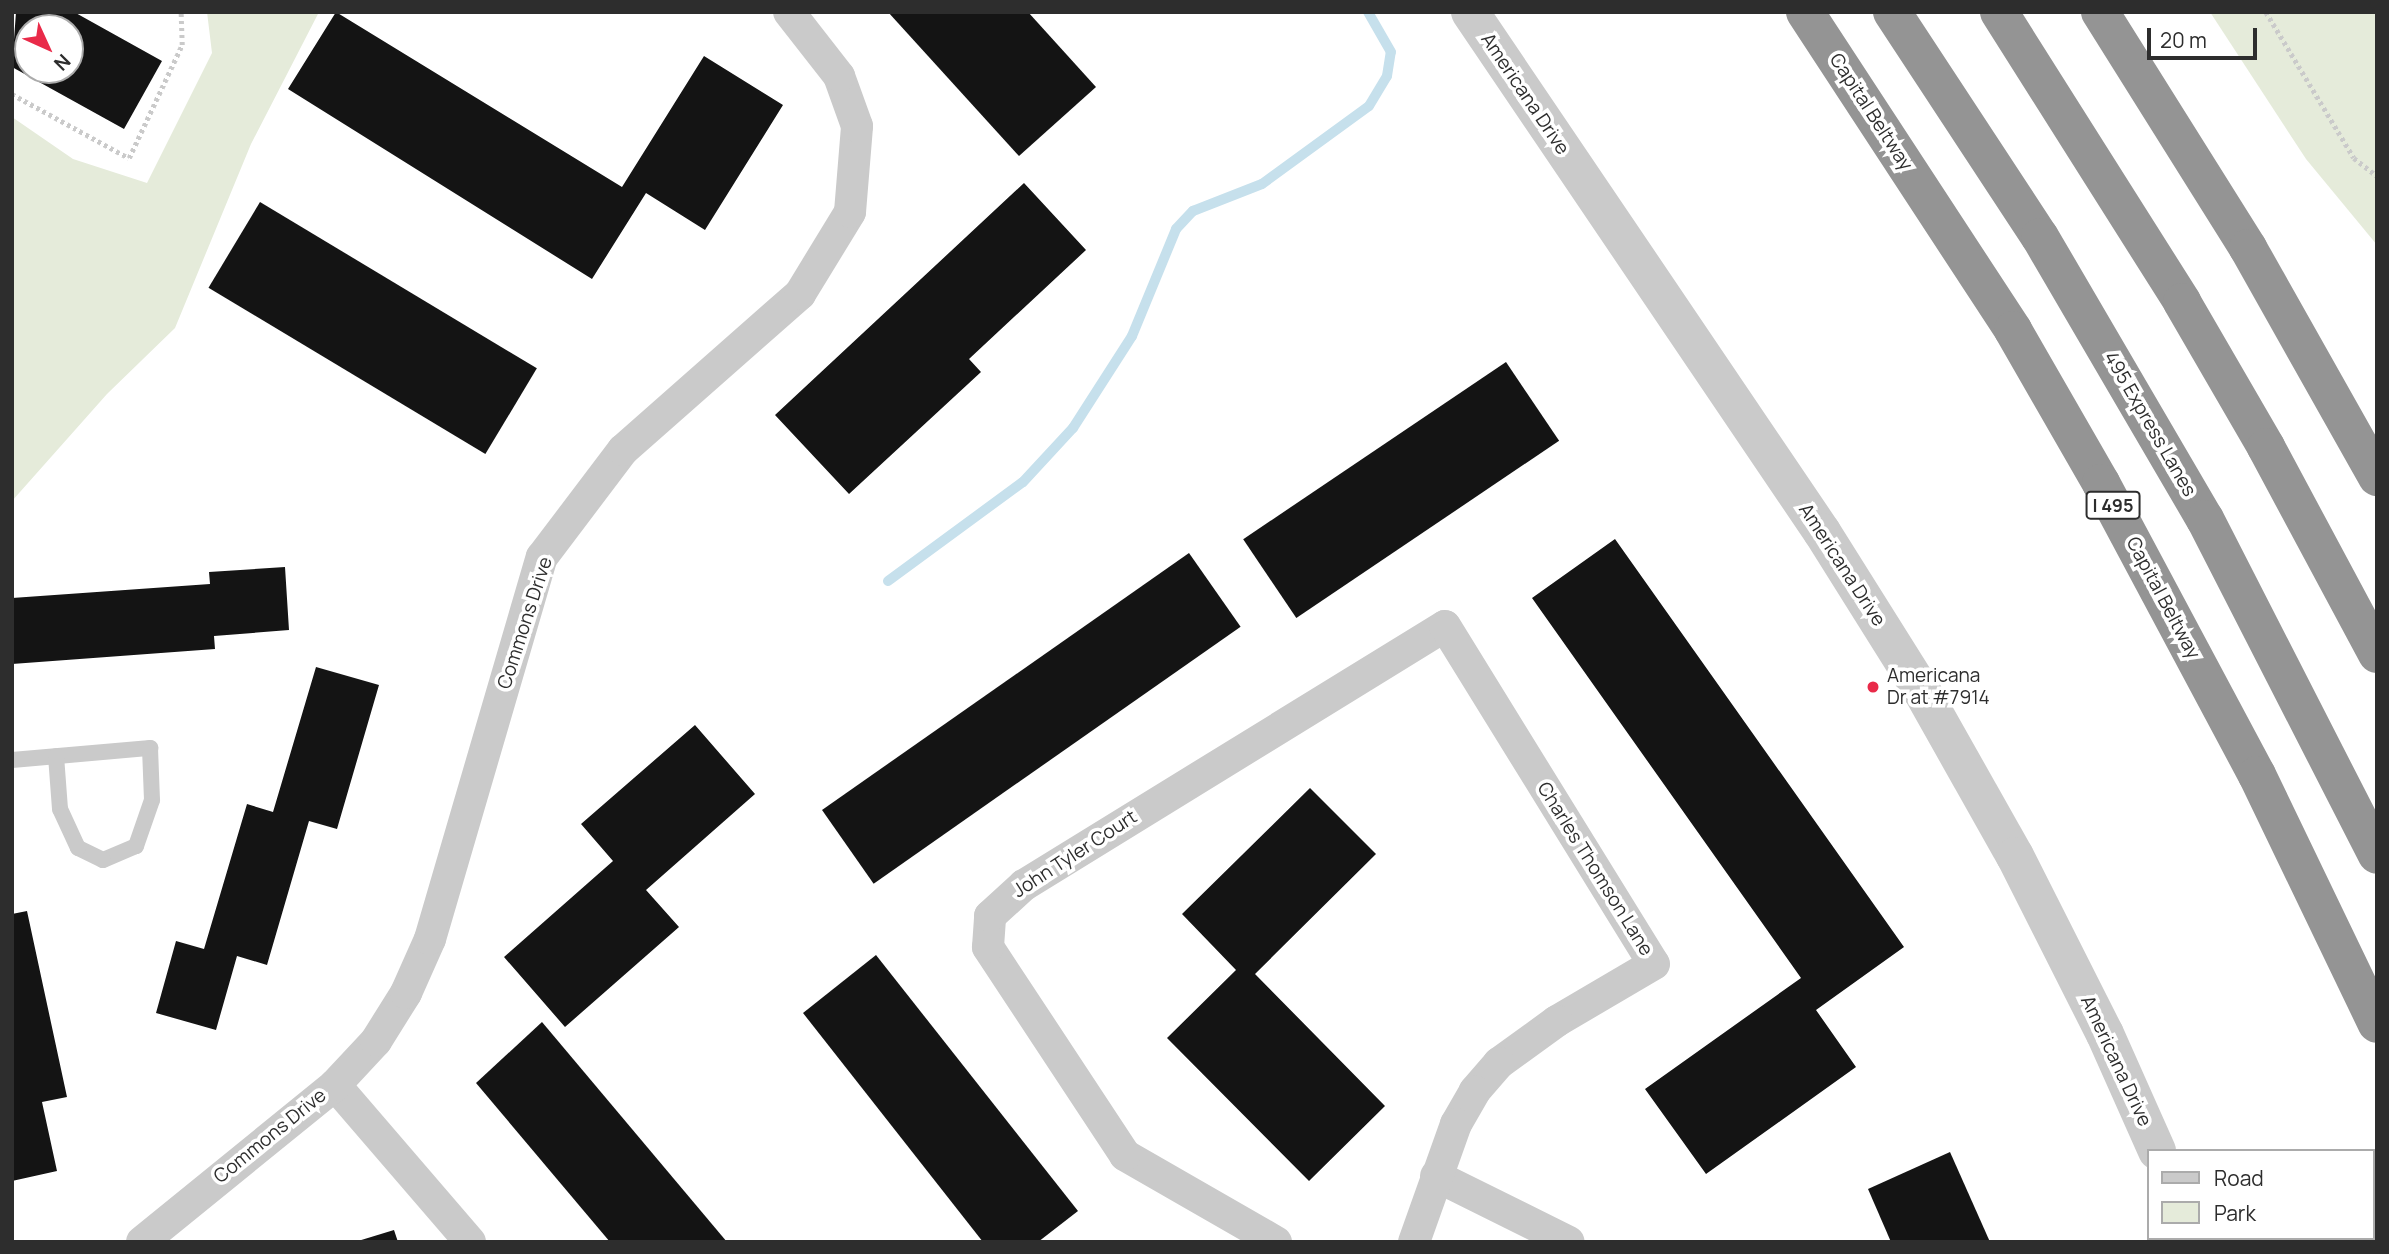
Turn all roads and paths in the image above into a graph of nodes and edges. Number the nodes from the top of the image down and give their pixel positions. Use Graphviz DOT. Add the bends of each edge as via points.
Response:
graph roads {
  1 [pos="181,12"];
  2 [pos="789,12"];
  3 [pos="1470,12"];
  4 [pos="1805,12"];
  5 [pos="1892,12"];
  6 [pos="1999,12"];
  7 [pos="2100,12"];
  8 [pos="2266,12"];
  9 [pos="12,94"];
  10 [pos="2377,176"];
  11 [pos="2377,477"];
  12 [pos="1445,626"];
  13 [pos="2377,654"];
  14 [pos="56,756"];
  15 [pos="12,760"];
  16 [pos="2377,855"];
  17 [pos="2377,1024"];
  18 [pos="335,1084"];
  19 [pos="2156,1149"];
  20 [pos="1436,1176"];
  21 [pos="142,1242"];
  22 [pos="470,1242"];
  23 [pos="1276,1242"];
  24 [pos="1414,1242"];
  25 [pos="1569,1242"];
  1 -- 9 [label="path" via="182,45 129,158"];
  2 -- 18 [label="street, Commons Drive" via="839,76 858,126 850,212 800,295 623,450 542,557 430,939 406,993 376,1041"];
  3 -- 19 [label="street, Americana Drive" via="1822,533 1923,693 2015,856 2105,1034"];
  4 -- 17 [label="highway, Capital Beltway / I 495" via="2013,330 2101,483 2257,775"];
  5 -- 16 [label="highway, 495 Express Lanes" via="2040,237 2205,519"];
  6 -- 13 [label="highway" via="2182,302"];
  7 -- 11 [label="highway" via="2248,247"];
  8 -- 10 [label="path" via="2354,158"];
  12 -- 20 [label="street, Charles Thomson Lane" via="1654,964 1557,1021 1499,1063 1456,1124"];
  12 -- 23 [label="street, John Tyler Court" via="1024,885 990,916 988,947 1125,1155"];
  14 -- 14 [label="lane" via="60,808 78,848 103,860 136,846 152,800 150,748"];
  14 -- 15 [label="lane"];
  18 -- 21 [label="street, Commons Drive"];
  18 -- 22 [label="street"];
  20 -- 24 [label="street, Charles Thomson Lane"];
  20 -- 25 [label="street"];
}
